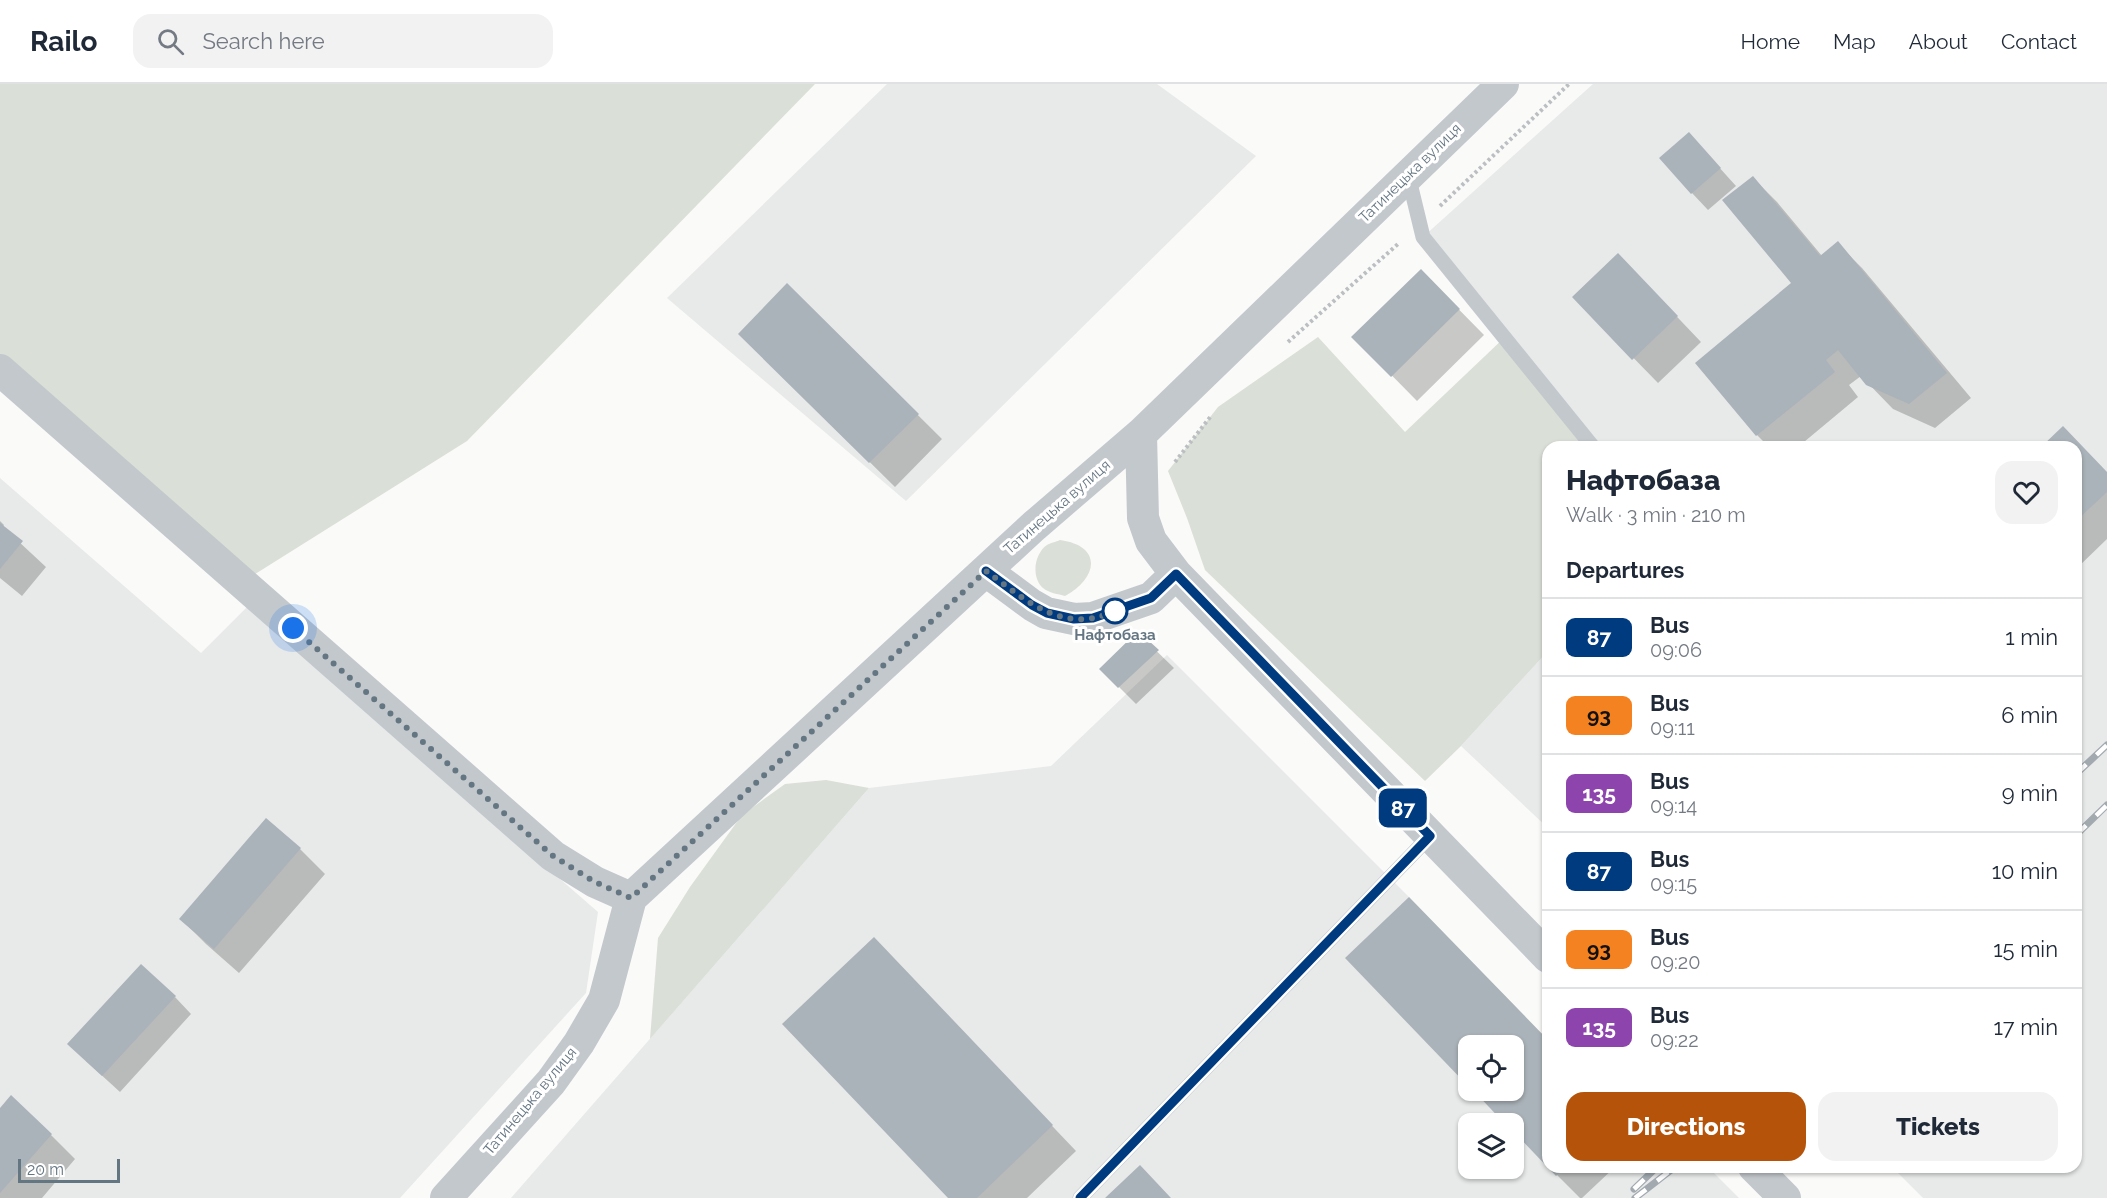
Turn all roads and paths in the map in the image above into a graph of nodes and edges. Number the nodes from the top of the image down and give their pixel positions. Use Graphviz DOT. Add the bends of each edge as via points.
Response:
graph roads {
  1 [pos="1503,84"];
  2 [pos="1569,84"];
  3 [pos="1408,175"];
  4 [pos="1420,225"];
  5 [pos="1286,344"];
  6 [pos="0,370"];
  7 [pos="1218,407"];
  8 [pos="1141,434"];
  9 [pos="1588,441"];
  10 [pos="1142,497"];
  11 [pos="986,571"];
  12 [pos="1176,574"];
  13 [pos="1430,836"];
  14 [pos="631,898"];
  15 [pos="1542,951"];
  16 [pos="1760,1173"];
  17 [pos="446,1198"];
  18 [pos="1080,1198"];
  19 [pos="1785,1198"];
  1 -- 3 [label="street, Татинецька вулиця"];
  2 -- 4 [label="path"];
  3 -- 4 [label="lane"];
  3 -- 8 [label="street, Татинецька вулиця"];
  4 -- 5 [label="path"];
  4 -- 9 [label="lane" via="1423,237"];
  6 -- 14 [label="street" via="553,856"];
  7 -- 10 [label="path" via="1168,471"];
  8 -- 10 [label="street"];
  8 -- 11 [label="street, Татинецька вулиця"];
  10 -- 12 [label="street" via="1143,518 1151,541"];
  11 -- 12 [label="street" via="1032,605 1074,619 1093,618 1151,598"];
  11 -- 14 [label="street, Татинецька вулиця"];
  12 -- 13 [label="street"];
  13 -- 15 [label="street"];
  13 -- 18 [label="lane"];
  14 -- 17 [label="street, Татинецька вулиця" via="604,1000 579,1043 551,1082"];
  16 -- 19 [label="street"];
}
